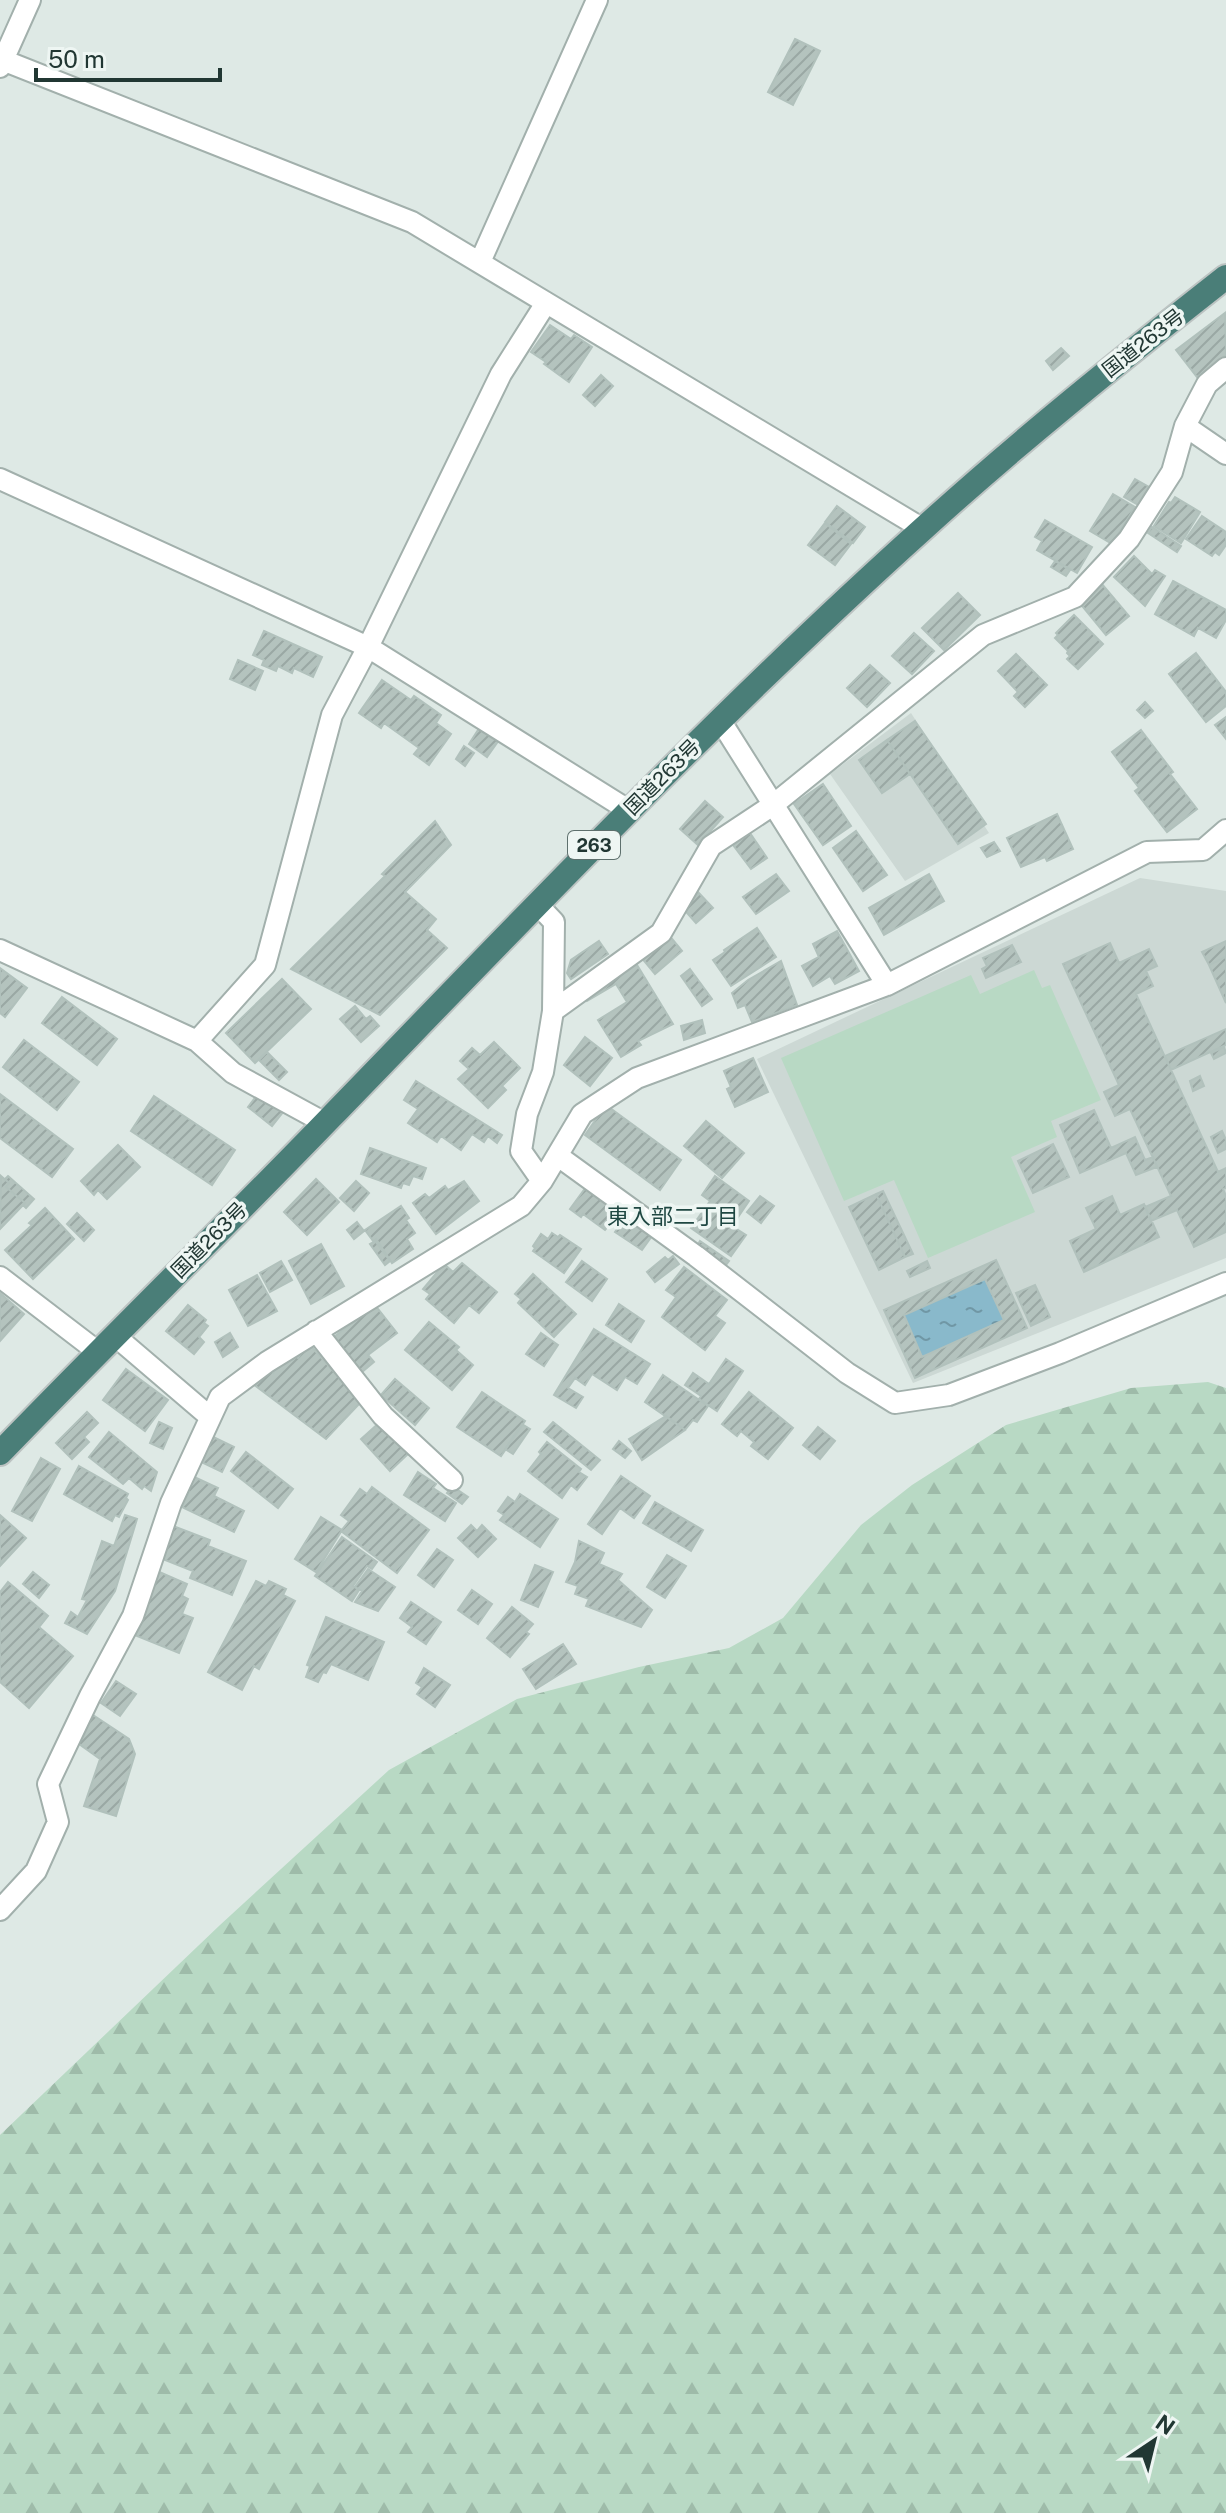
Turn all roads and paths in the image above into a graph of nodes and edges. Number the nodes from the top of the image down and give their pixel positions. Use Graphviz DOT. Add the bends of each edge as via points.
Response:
graph roads {
  1 [pos="30,0"];
  2 [pos="597,0"];
  3 [pos="1,62"];
  4 [pos="480,262"];
  5 [pos="1226,277"];
  6 [pos="546,303"];
  7 [pos="1226,368"];
  8 [pos="1185,426"];
  9 [pos="1226,454"];
  10 [pos="0,479"];
  11 [pos="923,529"];
  12 [pos="368,647"];
  13 [pos="720,720"];
  14 [pos="773,805"];
  15 [pos="628,810"];
  16 [pos="1226,830"];
  17 [pos="537,904"];
  18 [pos="0,950"];
  19 [pos="887,985"];
  20 [pos="553,1011"];
  21 [pos="197,1041"];
  22 [pos="325,1123"];
  23 [pos="558,1156"];
  24 [pos="542,1181"];
  25 [pos="0,1277"];
  26 [pos="1226,1283"];
  27 [pos="316,1331"];
  28 [pos="106,1344"];
  29 [pos="210,1417"];
  30 [pos="0,1453"];
  31 [pos="452,1480"];
  32 [pos="0,1910"];
  1 -- 3 [label="street"];
  2 -- 4 [label="street"];
  3 -- 4 [label="street" via="412,222"];
  4 -- 6 [label="street"];
  5 -- 11 [label="highway, 国道263号 / 263" via="1073,398"];
  6 -- 11 [label="street"];
  6 -- 12 [label="street" via="501,374"];
  7 -- 8 [label="street" via="1207,384"];
  8 -- 9 [label="street"];
  8 -- 14 [label="street" via="1172,472 1129,539 1075,597 983,635"];
  10 -- 12 [label="street"];
  11 -- 13 [label="highway, 国道263号 / 263"];
  12 -- 15 [label="street"];
  12 -- 21 [label="street" via="332,715 265,965"];
  13 -- 14 [label="street"];
  13 -- 15 [label="highway, 国道263号 / 263"];
  14 -- 19 [label="street"];
  14 -- 20 [label="street" via="711,846 661,933"];
  15 -- 17 [label="highway, 国道263号 / 263"];
  16 -- 19 [label="street" via="1203,850 1147,852"];
  17 -- 20 [label="street" via="554,922"];
  17 -- 22 [label="highway, 国道263号 / 263"];
  18 -- 21 [label="street"];
  19 -- 23 [label="street" via="637,1078 582,1114"];
  20 -- 24 [label="street" via="521,1151"];
  21 -- 22 [label="street" via="233,1073"];
  22 -- 28 [label="highway, 国道263号 / 263"];
  23 -- 24 [label="street"];
  23 -- 26 [label="street" via="847,1373 895,1403 949,1395"];
  24 -- 27 [label="street" via="521,1206"];
  25 -- 28 [label="street"];
  27 -- 29 [label="street" via="220,1397"];
  27 -- 31 [label="street" via="383,1416"];
  28 -- 29 [label="street"];
  28 -- 30 [label="highway, 国道263号 / 263"];
  29 -- 32 [label="street" via="171,1503 133,1616 48,1784 58,1822 36,1871"];
}
